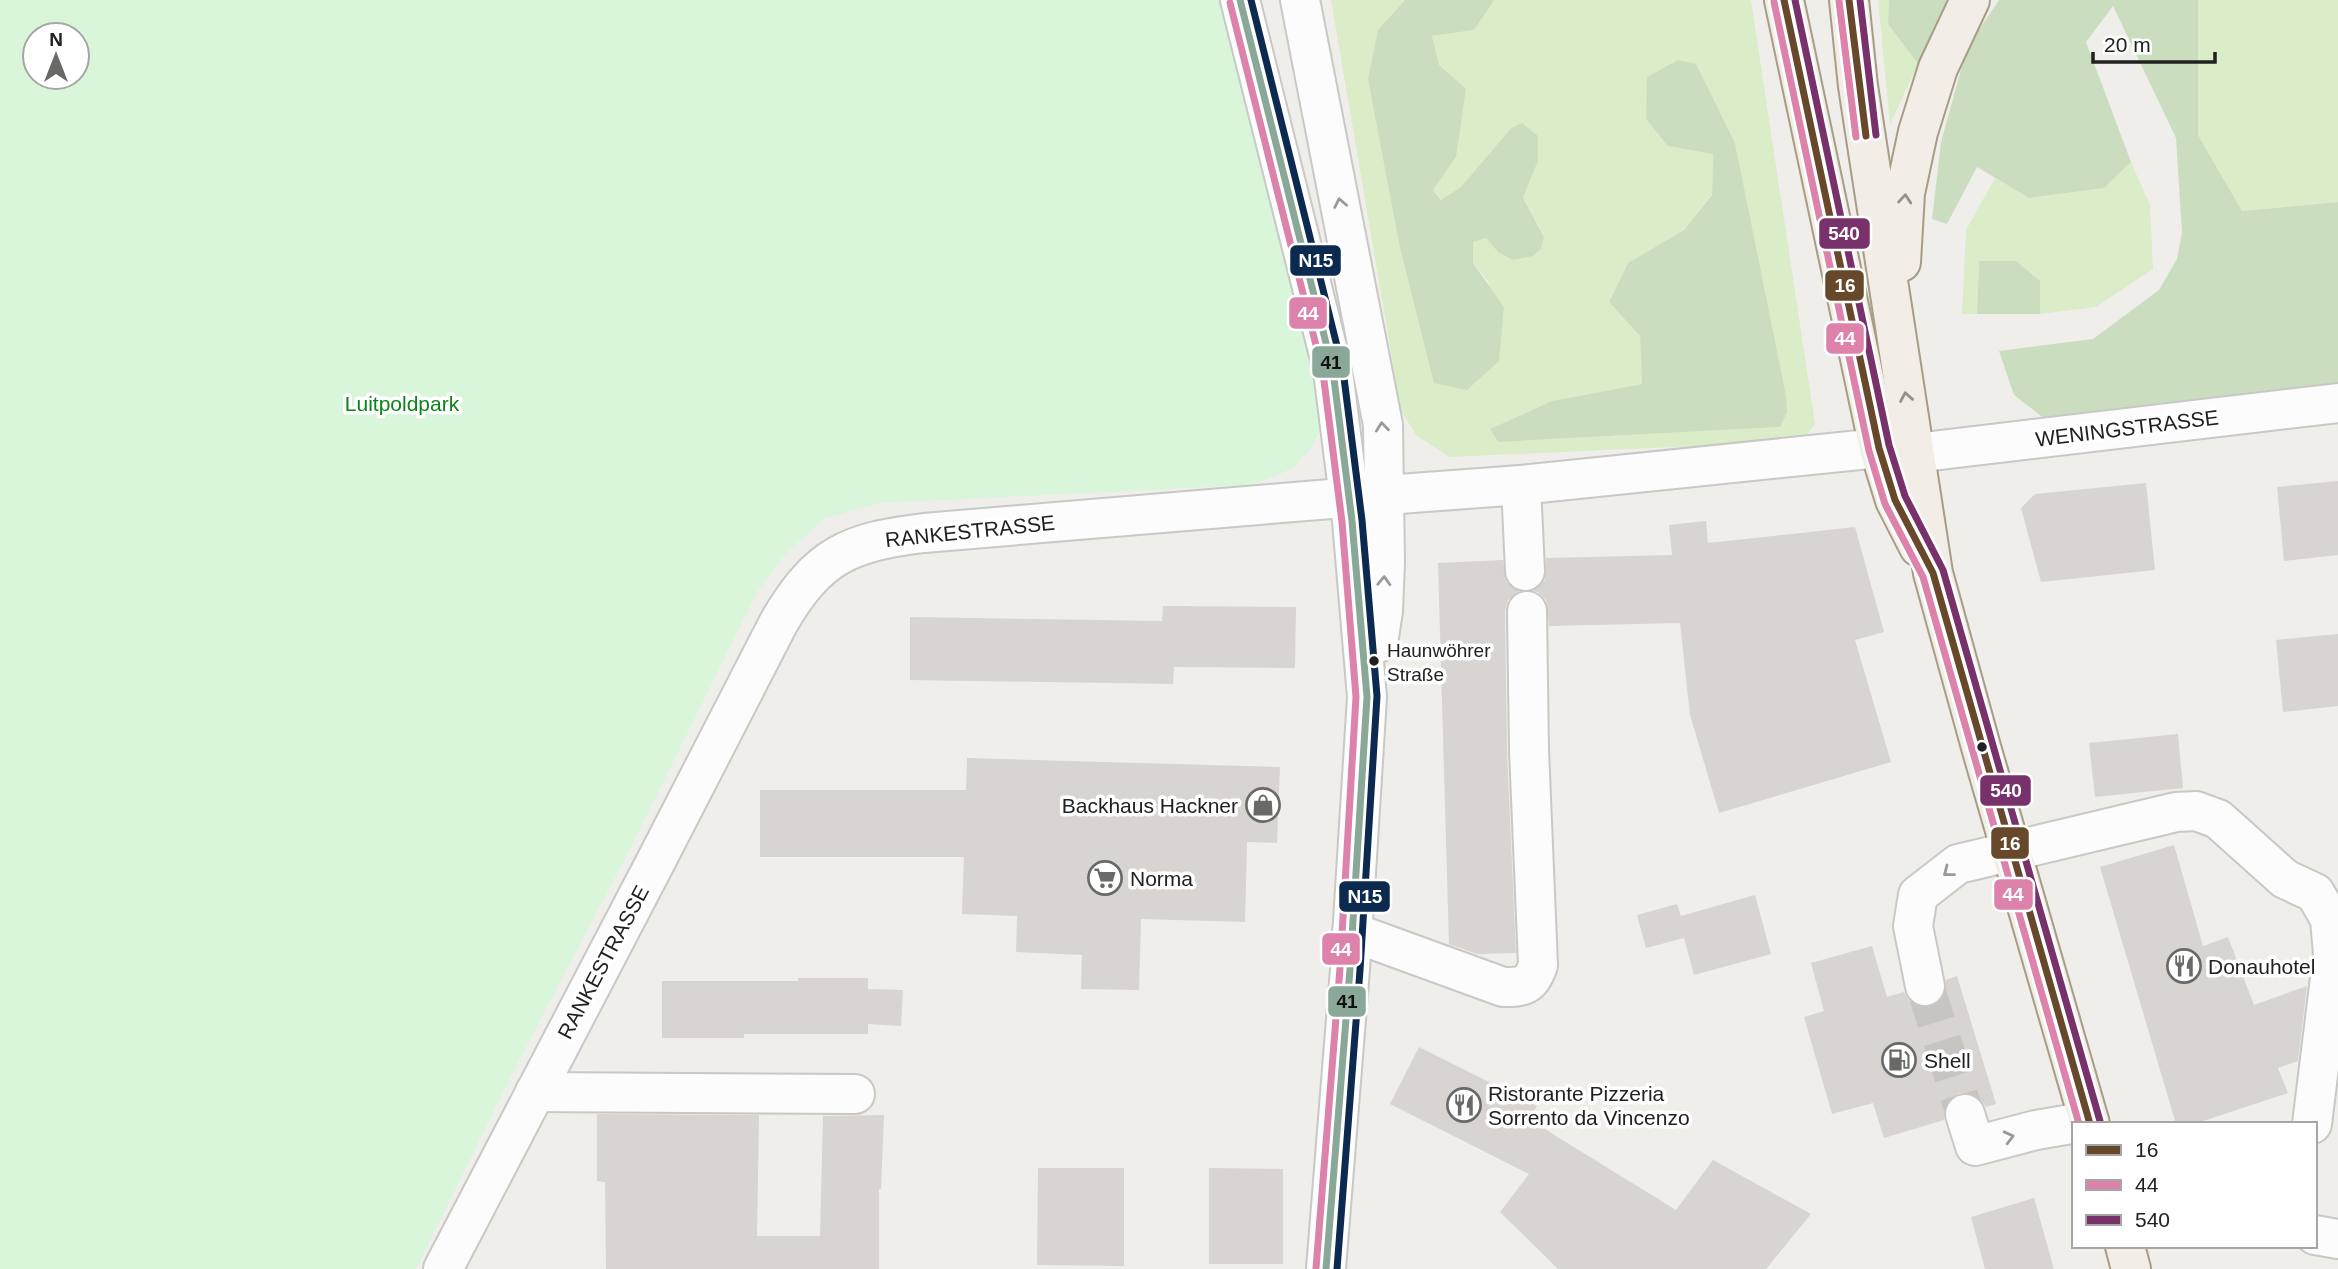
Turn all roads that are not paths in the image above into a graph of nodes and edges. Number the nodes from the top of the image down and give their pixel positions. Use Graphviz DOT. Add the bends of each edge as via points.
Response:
graph roads {
  1 [pos="1240,0"];
  2 [pos="1300,0"];
  3 [pos="1784,0"];
  4 [pos="1849,0"];
  5 [pos="1970,0"];
  6 [pos="1897,341"];
  7 [pos="2338,403"];
  8 [pos="1897,450"];
  9 [pos="1521,485"];
  10 [pos="1367,496"];
  11 [pos="1525,571"];
  12 [pos="1527,611"];
  13 [pos="2011,851"];
  14 [pos="1352,932"];
  15 [pos="1925,986"];
  16 [pos="535,1092"];
  17 [pos="855,1094"];
  18 [pos="1965,1114"];
  19 [pos="2089,1122"];
  20 [pos="2312,1122"];
  21 [pos="2072,1125"];
  22 [pos="2317,1235"];
  23 [pos="2338,1239"];
  24 [pos="2126,1248"];
  25 [pos="443,1269"];
  26 [pos="1326,1269"];
  27 [pos="2131,1269"];
  1 -- 10 [label="street"];
  10 -- 2 [label="street, one-way" via="1383,425"];
  3 -- 8 [label="main road"];
  4 -- 6 [label="main road"];
  6 -- 5 [label="main road, one-way" via="1905,193 1918,132 1938,68"];
  8 -- 6 [label="main road, one-way"];
  7 -- 8 [label="street, WENINGSTRASSE"];
  8 -- 9 [label="street, RANKESTRASSE"];
  8 -- 13 [label="main road"];
  9 -- 10 [label="street, RANKESTRASSE"];
  9 -- 11 [label="street"];
  10 -- 14 [label="street" via="1383,611 1367,697"];
  10 -- 16 [label="street, RANKESTRASSE" via="887,537 855,546 823,565 796,592 779,622"];
  12 -- 14 [label="street" via="1538,965 1533,979 1521,987 1503,987"];
  13 -- 15 [label="street, one-way" via="1958,864 1918,895 1913,926"];
  13 -- 19 [label="main road"];
  13 -- 20 [label="street" via="2196,811 2217,820 2285,879 2315,893 2330,919 2333,954"];
  14 -- 26 [label="street"];
  16 -- 17 [label="street"];
  16 -- 25 [label="street, RANKESTRASSE"];
  18 -- 21 [label="street, one-way" via="1975,1146"];
  22 -- 23 [label="street"];
  24 -- 27 [label="main road"];
}
